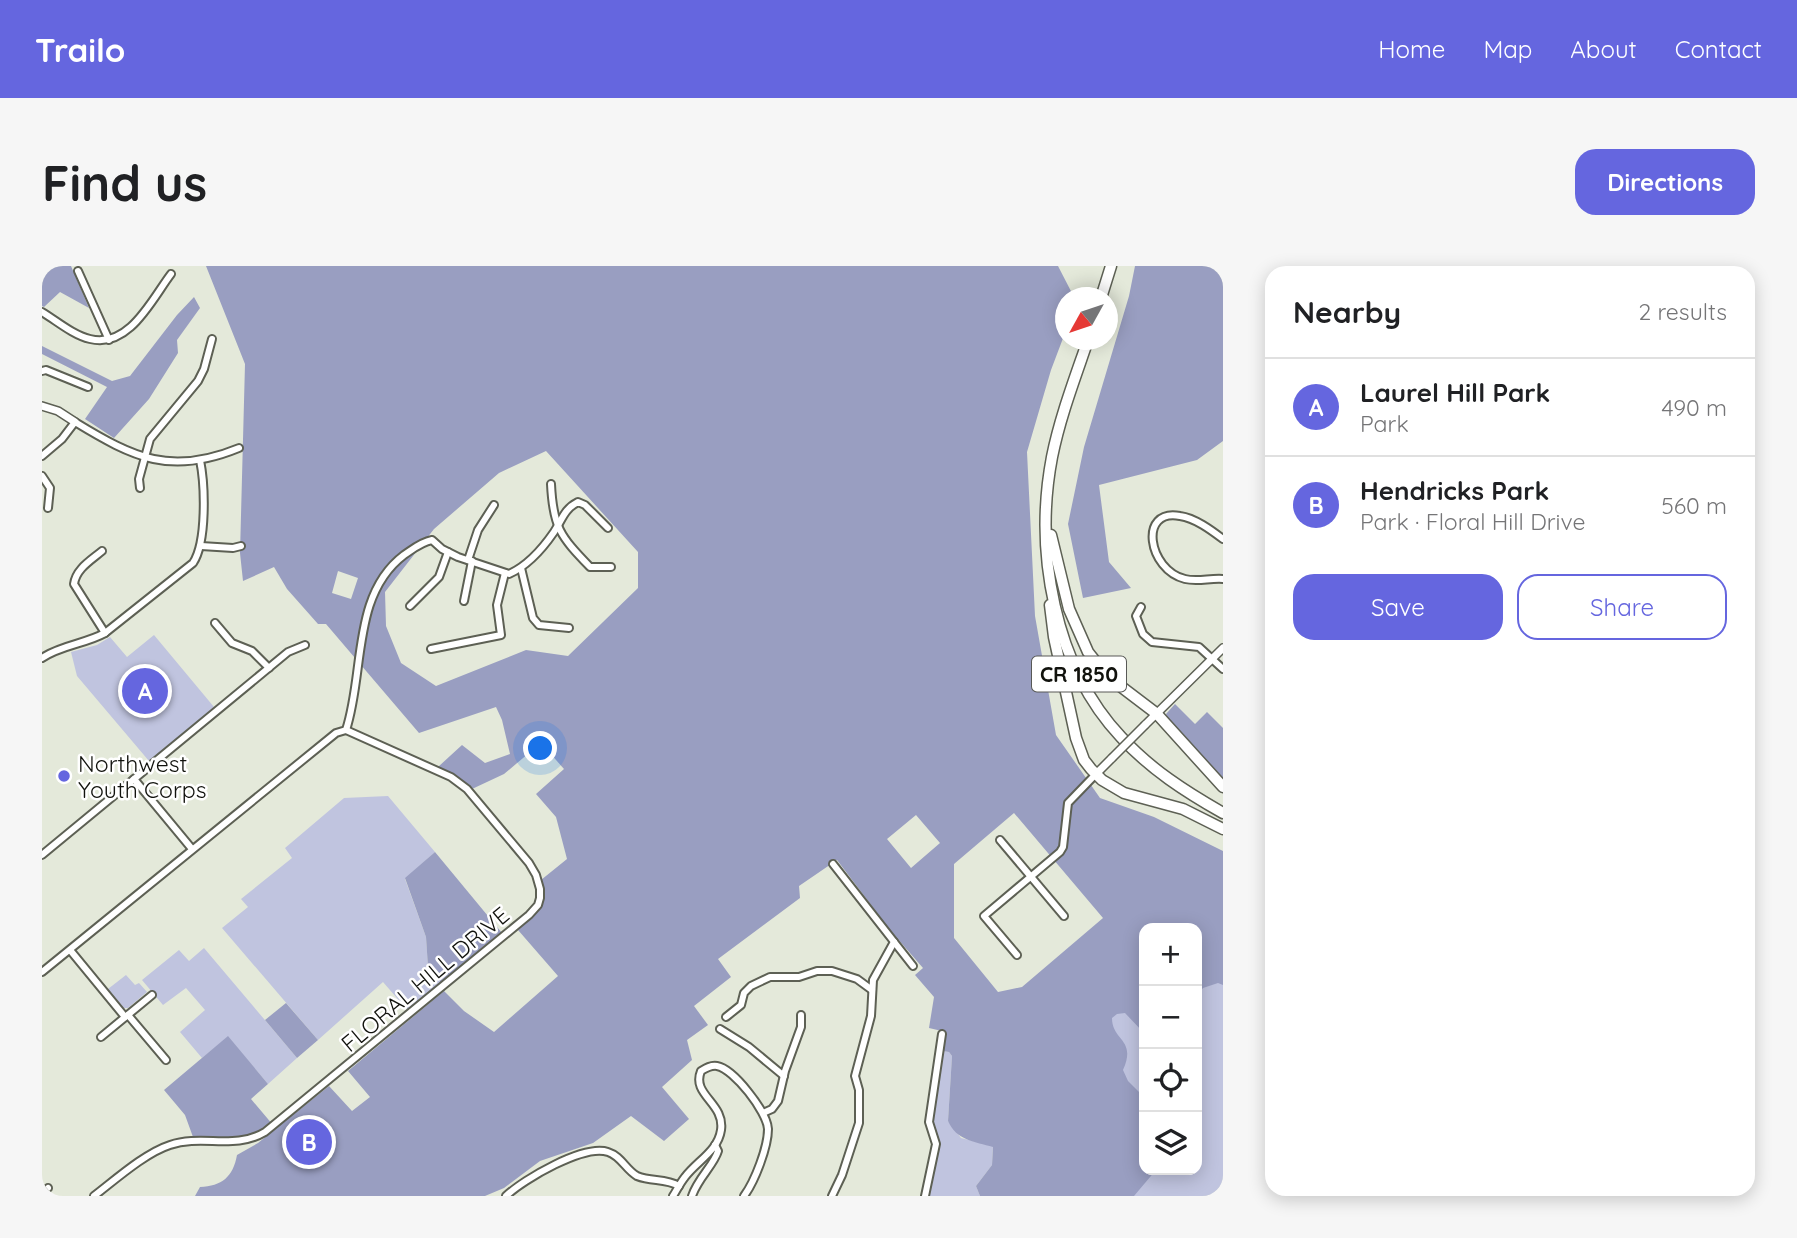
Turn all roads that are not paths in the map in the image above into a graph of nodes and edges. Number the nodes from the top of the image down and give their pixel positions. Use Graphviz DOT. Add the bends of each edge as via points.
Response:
graph roads {
  1 [pos="1111,266"];
  2 [pos="78,271"];
  3 [pos="171,274"];
  4 [pos="1104,287"];
  5 [pos="42,312"];
  6 [pos="212,339"];
  7 [pos="109,340"];
  8 [pos="1085,350"];
  9 [pos="42,371"];
  10 [pos="88,387"];
  11 [pos="42,406"];
  12 [pos="75,422"];
  13 [pos="239,448"];
  14 [pos="42,456"];
  15 [pos="145,457"];
  16 [pos="201,460"];
  17 [pos="42,476"];
  18 [pos="551,484"];
  19 [pos="140,488"];
  20 [pos="494,505"];
  21 [pos="48,508"];
  22 [pos="1046,513"];
  23 [pos="557,527"];
  24 [pos="608,528"];
  25 [pos="1223,539"];
  26 [pos="201,546"];
  27 [pos="241,546"];
  28 [pos="102,551"];
  29 [pos="448,552"];
  30 [pos="470,560"];
  31 [pos="522,568"];
  32 [pos="611,568"];
  33 [pos="1048,572"];
  34 [pos="505,573"];
  35 [pos="1223,579"];
  36 [pos="464,601"];
  37 [pos="410,606"];
  38 [pos="1141,607"];
  39 [pos="215,623"];
  40 [pos="569,628"];
  41 [pos="105,634"];
  42 [pos="305,645"];
  43 [pos="1223,648"];
  44 [pos="431,649"];
  45 [pos="42,657"];
  46 [pos="1213,658"];
  47 [pos="269,668"];
  48 [pos="1223,669"];
  49 [pos="1157,714"];
  50 [pos="346,730"];
  51 [pos="1096,774"];
  52 [pos="134,779"];
  53 [pos="1223,786"];
  54 [pos="1223,813"];
  55 [pos="1223,829"];
  56 [pos="1000,840"];
  57 [pos="192,849"];
  58 [pos="42,855"];
  59 [pos="833,864"];
  60 [pos="1031,877"];
  61 [pos="1064,916"];
  62 [pos="894,942"];
  63 [pos="69,950"];
  64 [pos="1017,955"];
  65 [pos="913,966"];
  66 [pos="42,972"];
  67 [pos="872,990"];
  68 [pos="152,995"];
  69 [pos="801,1015"];
  70 [pos="127,1016"];
  71 [pos="726,1017"];
  72 [pos="720,1029"];
  73 [pos="942,1034"];
  74 [pos="102,1037"];
  75 [pos="166,1060"];
  76 [pos="784,1076"];
  77 [pos="763,1113"];
  78 [pos="715,1145"];
  79 [pos="679,1186"];
  80 [pos="94,1196"];
  81 [pos="506,1196"];
  82 [pos="673,1196"];
  83 [pos="691,1196"];
  84 [pos="744,1196"];
  85 [pos="832,1196"];
  86 [pos="925,1196"];
  1 -- 4 [label="main road"];
  2 -- 7 [label="street"];
  3 -- 7 [label="street" via="132,326"];
  5 -- 7 [label="street" via="89,339"];
  6 -- 15 [label="street" via="198,381 150,439"];
  8 -- 22 [label="main road, CR 1850" via="1052,457"];
  9 -- 10 [label="street"];
  11 -- 12 [label="street"];
  12 -- 14 [label="street"];
  12 -- 15 [label="street" via="116,447"];
  13 -- 16 [label="street"];
  15 -- 16 [label="street"];
  15 -- 19 [label="street"];
  16 -- 26 [label="street"];
  17 -- 21 [label="street" via="50,488"];
  18 -- 23 [label="street"];
  20 -- 30 [label="street" via="478,530"];
  22 -- 33 [label="main road, CR 1850"];
  22 -- 49 [label="main road" via="1063,591 1082,641 1107,676"];
  23 -- 24 [label="street" via="566,510 578,502"];
  23 -- 31 [label="street"];
  23 -- 32 [label="street" via="590,567"];
  25 -- 35 [label="street" via="1178,515 1159,521 1151,538 1157,559 1174,574 1184,579"];
  26 -- 27 [label="street"];
  26 -- 41 [label="street" via="188,568"];
  28 -- 41 [label="street" via="79,570 74,584"];
  29 -- 30 [label="street"];
  29 -- 37 [label="street" via="439,577"];
  29 -- 50 [label="street" via="432,540 424,542 378,583"];
  30 -- 34 [label="street"];
  30 -- 36 [label="street"];
  31 -- 34 [label="street"];
  31 -- 40 [label="street" via="533,618 539,625"];
  33 -- 51 [label="main road" via="1054,638 1076,738 1084,760"];
  33 -- 54 [label="main road, CR 1850" via="1058,619 1085,686 1109,724 1142,758"];
  34 -- 44 [label="street" via="497,605 501,635"];
  38 -- 46 [label="street" via="1136,616 1152,642 1199,647"];
  39 -- 47 [label="street" via="232,643 252,651"];
  41 -- 45 [label="street"];
  42 -- 47 [label="street"];
  43 -- 46 [label="street"];
  46 -- 48 [label="street"];
  46 -- 49 [label="street"];
  47 -- 52 [label="street"];
  49 -- 51 [label="street, bridge"];
  49 -- 53 [label="main road"];
  50 -- 57 [label="street" via="336,733"];
  50 -- 80 [label="street, FLORAL HILL DRIVE" via="467,789 529,863 540,889 538,905 265,1132 239,1142 169,1145"];
  51 -- 55 [label="main road" via="1124,793 1183,809"];
  51 -- 60 [label="street" via="1068,803 1060,852"];
  52 -- 57 [label="street"];
  52 -- 58 [label="street"];
  56 -- 60 [label="street"];
  57 -- 63 [label="street"];
  59 -- 62 [label="street"];
  60 -- 61 [label="street"];
  60 -- 64 [label="street" via="984,916"];
  62 -- 65 [label="street"];
  62 -- 67 [label="street"];
  63 -- 66 [label="street"];
  63 -- 70 [label="street"];
  67 -- 71 [label="street" via="857,979 832,971 771,977 751,986 741,1005"];
  67 -- 85 [label="street" via="871,1016 855,1076 859,1123"];
  68 -- 70 [label="street"];
  69 -- 76 [label="street"];
  70 -- 74 [label="street"];
  70 -- 75 [label="street"];
  72 -- 76 [label="street"];
  73 -- 86 [label="street" via="929,1122 936,1144"];
  76 -- 77 [label="street" via="775,1106"];
  77 -- 78 [label="street" via="728,1072 717,1066 706,1068 699,1075 699,1084 722,1122"];
  77 -- 84 [label="street" via="767,1138 754,1181"];
  78 -- 79 [label="street"];
  78 -- 83 [label="street" via="716,1158"];
  79 -- 81 [label="street" via="634,1174 615,1155 600,1150 548,1167"];
  79 -- 82 [label="street"];
}
